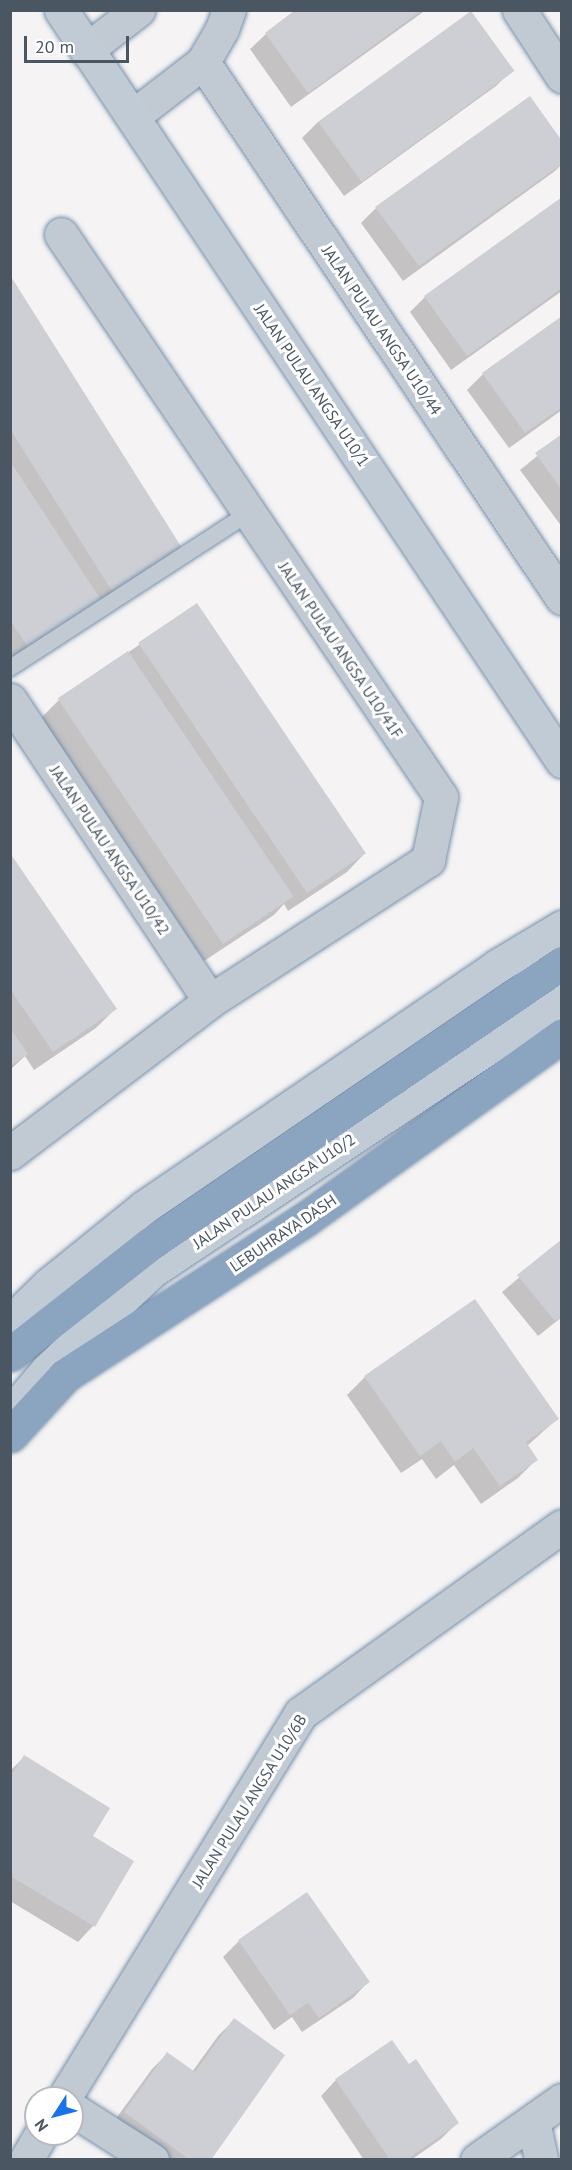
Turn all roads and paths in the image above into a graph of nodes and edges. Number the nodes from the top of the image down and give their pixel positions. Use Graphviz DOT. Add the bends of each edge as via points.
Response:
graph roads {
  1 [pos="60,10"];
  2 [pos="138,10"];
  3 [pos="229,10"];
  4 [pos="519,10"];
  5 [pos="86,50"];
  6 [pos="194,70"];
  7 [pos="561,76"];
  8 [pos="133,116"];
  9 [pos="61,234"];
  10 [pos="249,513"];
  11 [pos="561,598"];
  12 [pos="10,668"];
  13 [pos="10,700"];
  14 [pos="561,761"];
  15 [pos="561,927"];
  16 [pos="561,963"];
  17 [pos="561,999"];
  18 [pos="210,1001"];
  19 [pos="561,1035"];
  20 [pos="10,1153"];
  21 [pos="10,1322"];
  22 [pos="10,1354"];
  23 [pos="10,1413"];
  24 [pos="10,1435"];
  25 [pos="561,1526"];
  26 [pos="71,2086"];
  27 [pos="561,2100"];
  28 [pos="84,2117"];
  29 [pos="533,2121"];
  30 [pos="34,2146"];
  31 [pos="26,2160"];
  32 [pos="152,2160"];
  33 [pos="477,2160"];
  34 [pos="541,2160"];
  1 -- 5 [label="street, JALAN PULAU ANGSA U10/1"];
  2 -- 5 [label="street"];
  3 -- 6 [label="street" via="222,29"];
  4 -- 7 [label="street"];
  5 -- 8 [label="street, JALAN PULAU ANGSA U10/1"];
  6 -- 8 [label="street"];
  6 -- 11 [label="street, JALAN PULAU ANGSA U10/44"];
  8 -- 14 [label="street, JALAN PULAU ANGSA U10/1"];
  9 -- 10 [label="street, JALAN PULAU ANGSA U10/41F"];
  10 -- 12 [label="lane"];
  10 -- 18 [label="street, JALAN PULAU ANGSA U10/41F" via="441,797 428,860"];
  13 -- 18 [label="street, JALAN PULAU ANGSA U10/42"];
  15 -- 21 [label="street" via="497,966 144,1207 49,1284"];
  16 -- 22 [label="highway" via="150,1244"];
  17 -- 23 [label="street, JALAN PULAU ANGSA U10/2" via="152,1271 47,1370"];
  18 -- 20 [label="street, JALAN PULAU ANGSA U10/41F"];
  19 -- 24 [label="highway, LEBUHRAYA DASH" via="304,1220 65,1375"];
  25 -- 26 [label="street, JALAN PULAU ANGSA U10/6B" via="302,1713"];
  27 -- 29 [label="street"];
  28 -- 32 [label="street"];
  29 -- 33 [label="street"];
  29 -- 34 [label="street"];
  30 -- 31 [label="street"];
}
